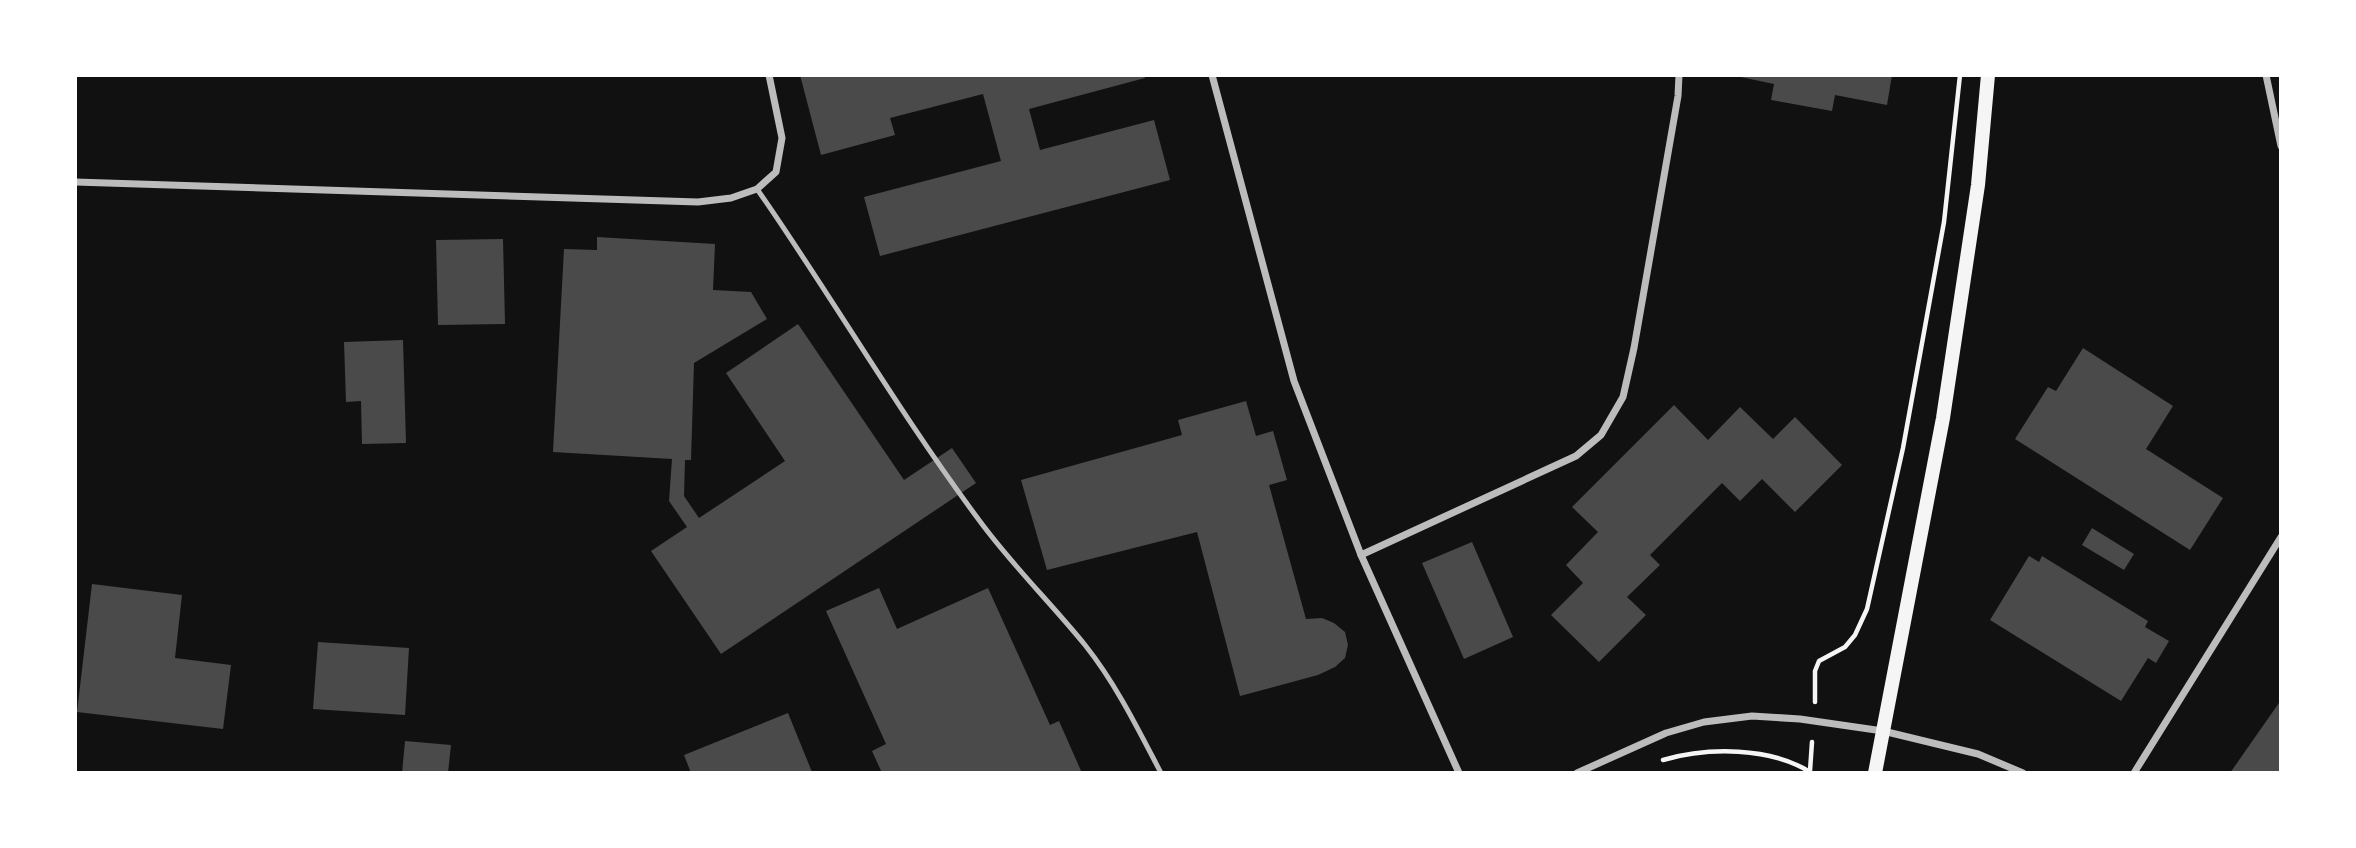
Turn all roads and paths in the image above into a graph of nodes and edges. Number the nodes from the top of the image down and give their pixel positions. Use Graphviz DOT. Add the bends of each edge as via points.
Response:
graph roads {
  1 [pos="769,75"];
  2 [pos="1212,75"];
  3 [pos="1679,75"];
  4 [pos="1960,75"];
  5 [pos="1988,75"];
  6 [pos="2266,75"];
  7 [pos="2280,140"];
  8 [pos="75,182"];
  9 [pos="757,189"];
  10 [pos="2281,537"];
  11 [pos="1361,555"];
  12 [pos="1814,721"];
  13 [pos="1883,731"];
  14 [pos="1656,762"];
  15 [pos="1810,772"];
  16 [pos="1161,773"];
  17 [pos="1459,773"];
  18 [pos="1577,773"];
  19 [pos="1875,773"];
  20 [pos="2023,773"];
  21 [pos="2134,773"];
  1 -- 9 [label="street" via="782,138 776,172"];
  2 -- 11 [label="street" via="1294,381"];
  3 -- 11 [label="street" via="1634,348 1623,397 1601,435 1576,456"];
  4 -- 12 [label="path" via="1944,222 1903,448 1867,609 1845,647 1819,662"];
  5 -- 13 [label="main road" via="1978,185 1942,418"];
  6 -- 7 [label="street"];
  8 -- 9 [label="street" via="698,202"];
  9 -- 16 [label="lane" via="899,408 980,522 1087,647"];
  10 -- 21 [label="street"];
  11 -- 17 [label="street"];
  12 -- 13 [label="street"];
  12 -- 15 [label="path"];
  12 -- 18 [label="street" via="1752,716 1704,722 1665,733"];
  13 -- 19 [label="main road"];
  13 -- 20 [label="street" via="1978,754"];
  14 -- 15 [label="path" via="1725,750 1781,759"];
}
